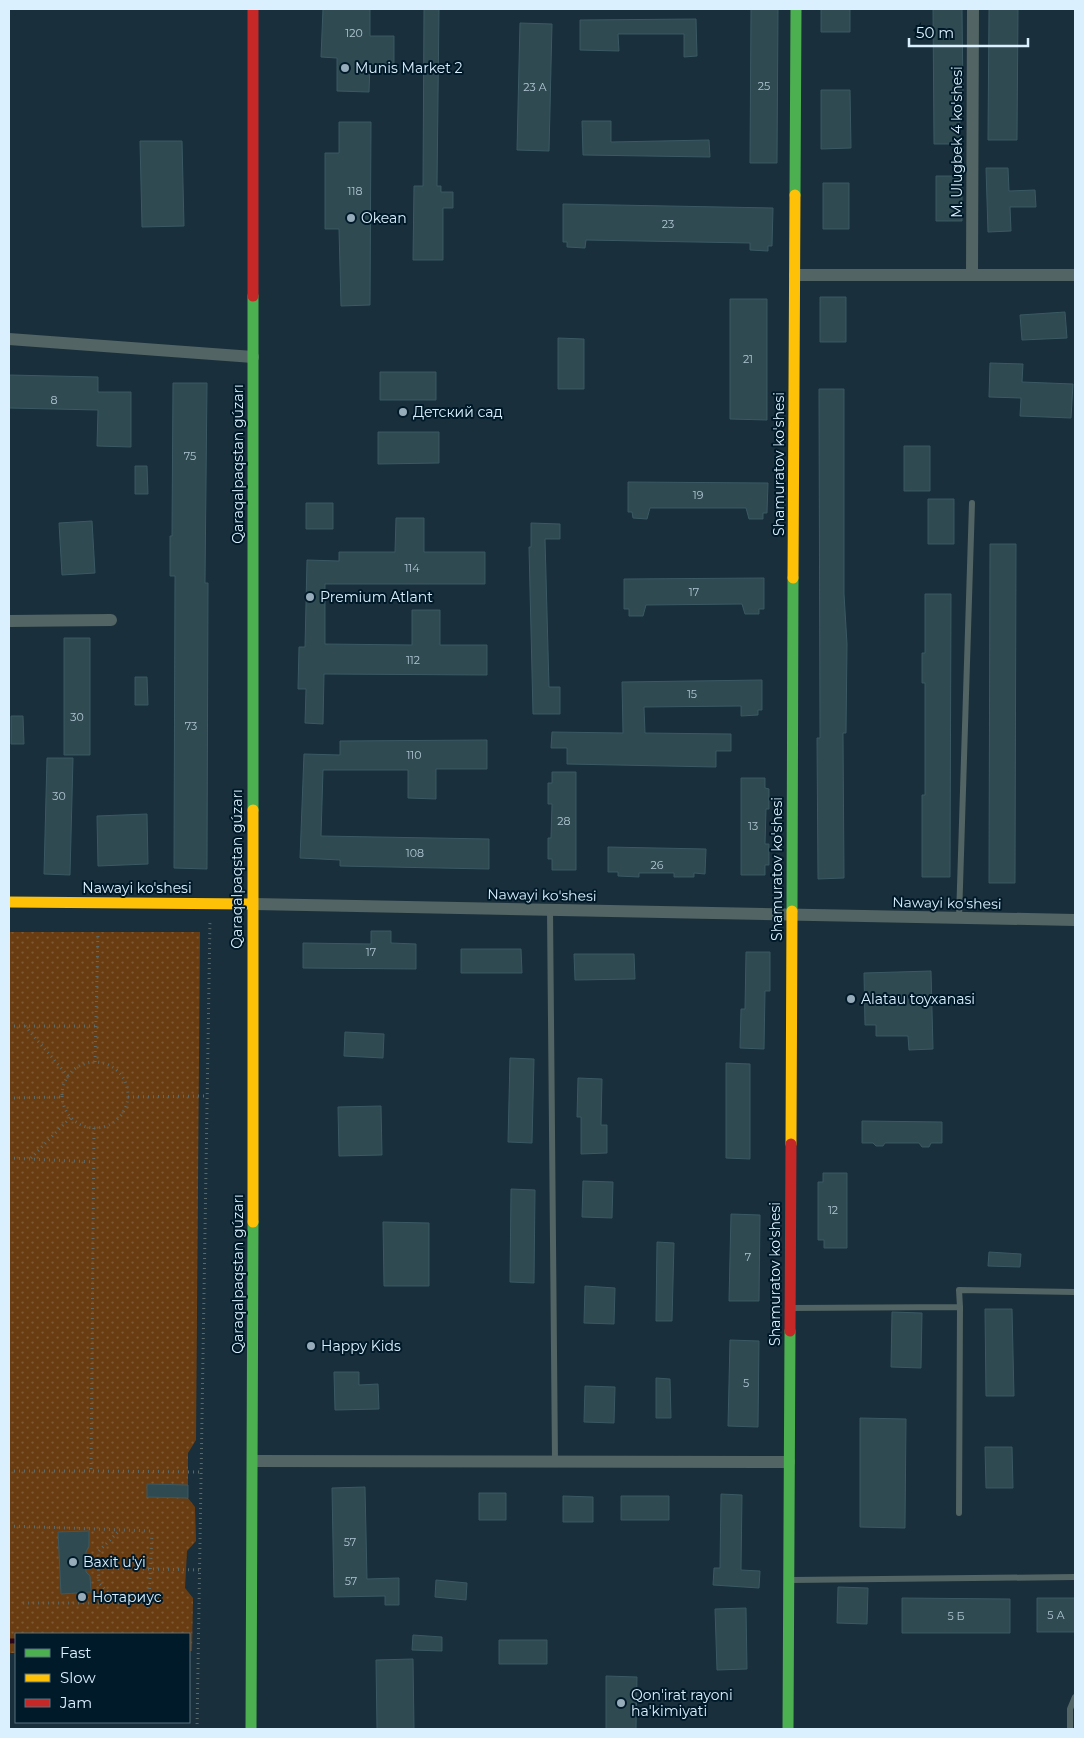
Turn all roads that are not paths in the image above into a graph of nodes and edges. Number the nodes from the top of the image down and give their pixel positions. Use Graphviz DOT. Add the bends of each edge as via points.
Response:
graph roads {
  1 [pos="253,9"];
  2 [pos="796,9"];
  3 [pos="973,9"];
  4 [pos="795,275"];
  5 [pos="972,275"];
  6 [pos="1075,275"];
  7 [pos="9,339"];
  8 [pos="253,357"];
  9 [pos="972,503"];
  10 [pos="111,620"];
  11 [pos="9,621"];
  12 [pos="9,902"];
  13 [pos="252,904"];
  14 [pos="550,910"];
  15 [pos="792,915"];
  16 [pos="959,918"];
  17 [pos="1075,920"];
  18 [pos="1075,1292"];
  19 [pos="960,1307"];
  20 [pos="790,1308"];
  21 [pos="253,1461"];
  22 [pos="555,1461"];
  23 [pos="790,1462"];
  24 [pos="959,1513"];
  25 [pos="1075,1577"];
  26 [pos="789,1580"];
  27 [pos="1075,1697"];
  28 [pos="251,1729"];
  29 [pos="788,1729"];
  30 [pos="1070,1729"];
  1 -- 8 [label="street, Qaraqalpaqstan gúzarı"];
  2 -- 4 [label="street, Shamuratov ko'shesi"];
  3 -- 5 [label="street, M. Ulugbek 4 ko'shesi"];
  4 -- 5 [label="street"];
  4 -- 15 [label="street, Shamuratov ko'shesi"];
  5 -- 6 [label="street"];
  7 -- 8 [label="street"];
  8 -- 13 [label="street, Qaraqalpaqstan gúzarı"];
  9 -- 16 [label="lane"];
  10 -- 11 [label="street"];
  12 -- 13 [label="street, Nawayi ko'shesi"];
  13 -- 14 [label="street, Nawayi ko'shesi"];
  13 -- 21 [label="street, Qaraqalpaqstan gúzarı"];
  14 -- 15 [label="street, Nawayi ko'shesi"];
  14 -- 22 [label="lane"];
  15 -- 16 [label="street, Nawayi ko'shesi"];
  15 -- 20 [label="street, Shamuratov ko'shesi"];
  16 -- 17 [label="street, Nawayi ko'shesi"];
  18 -- 19 [label="lane" via="959,1290"];
  19 -- 20 [label="lane"];
  19 -- 24 [label="lane"];
  20 -- 23 [label="street, Shamuratov ko'shesi"];
  21 -- 22 [label="street"];
  21 -- 28 [label="street, Qaraqalpaqstan gúzarı"];
  22 -- 23 [label="street"];
  23 -- 26 [label="street, Shamuratov ko'shesi"];
  25 -- 26 [label="lane"];
  26 -- 29 [label="street, Shamuratov ko'shesi"];
  27 -- 30 [label="lane" via="1070,1709"];
}
